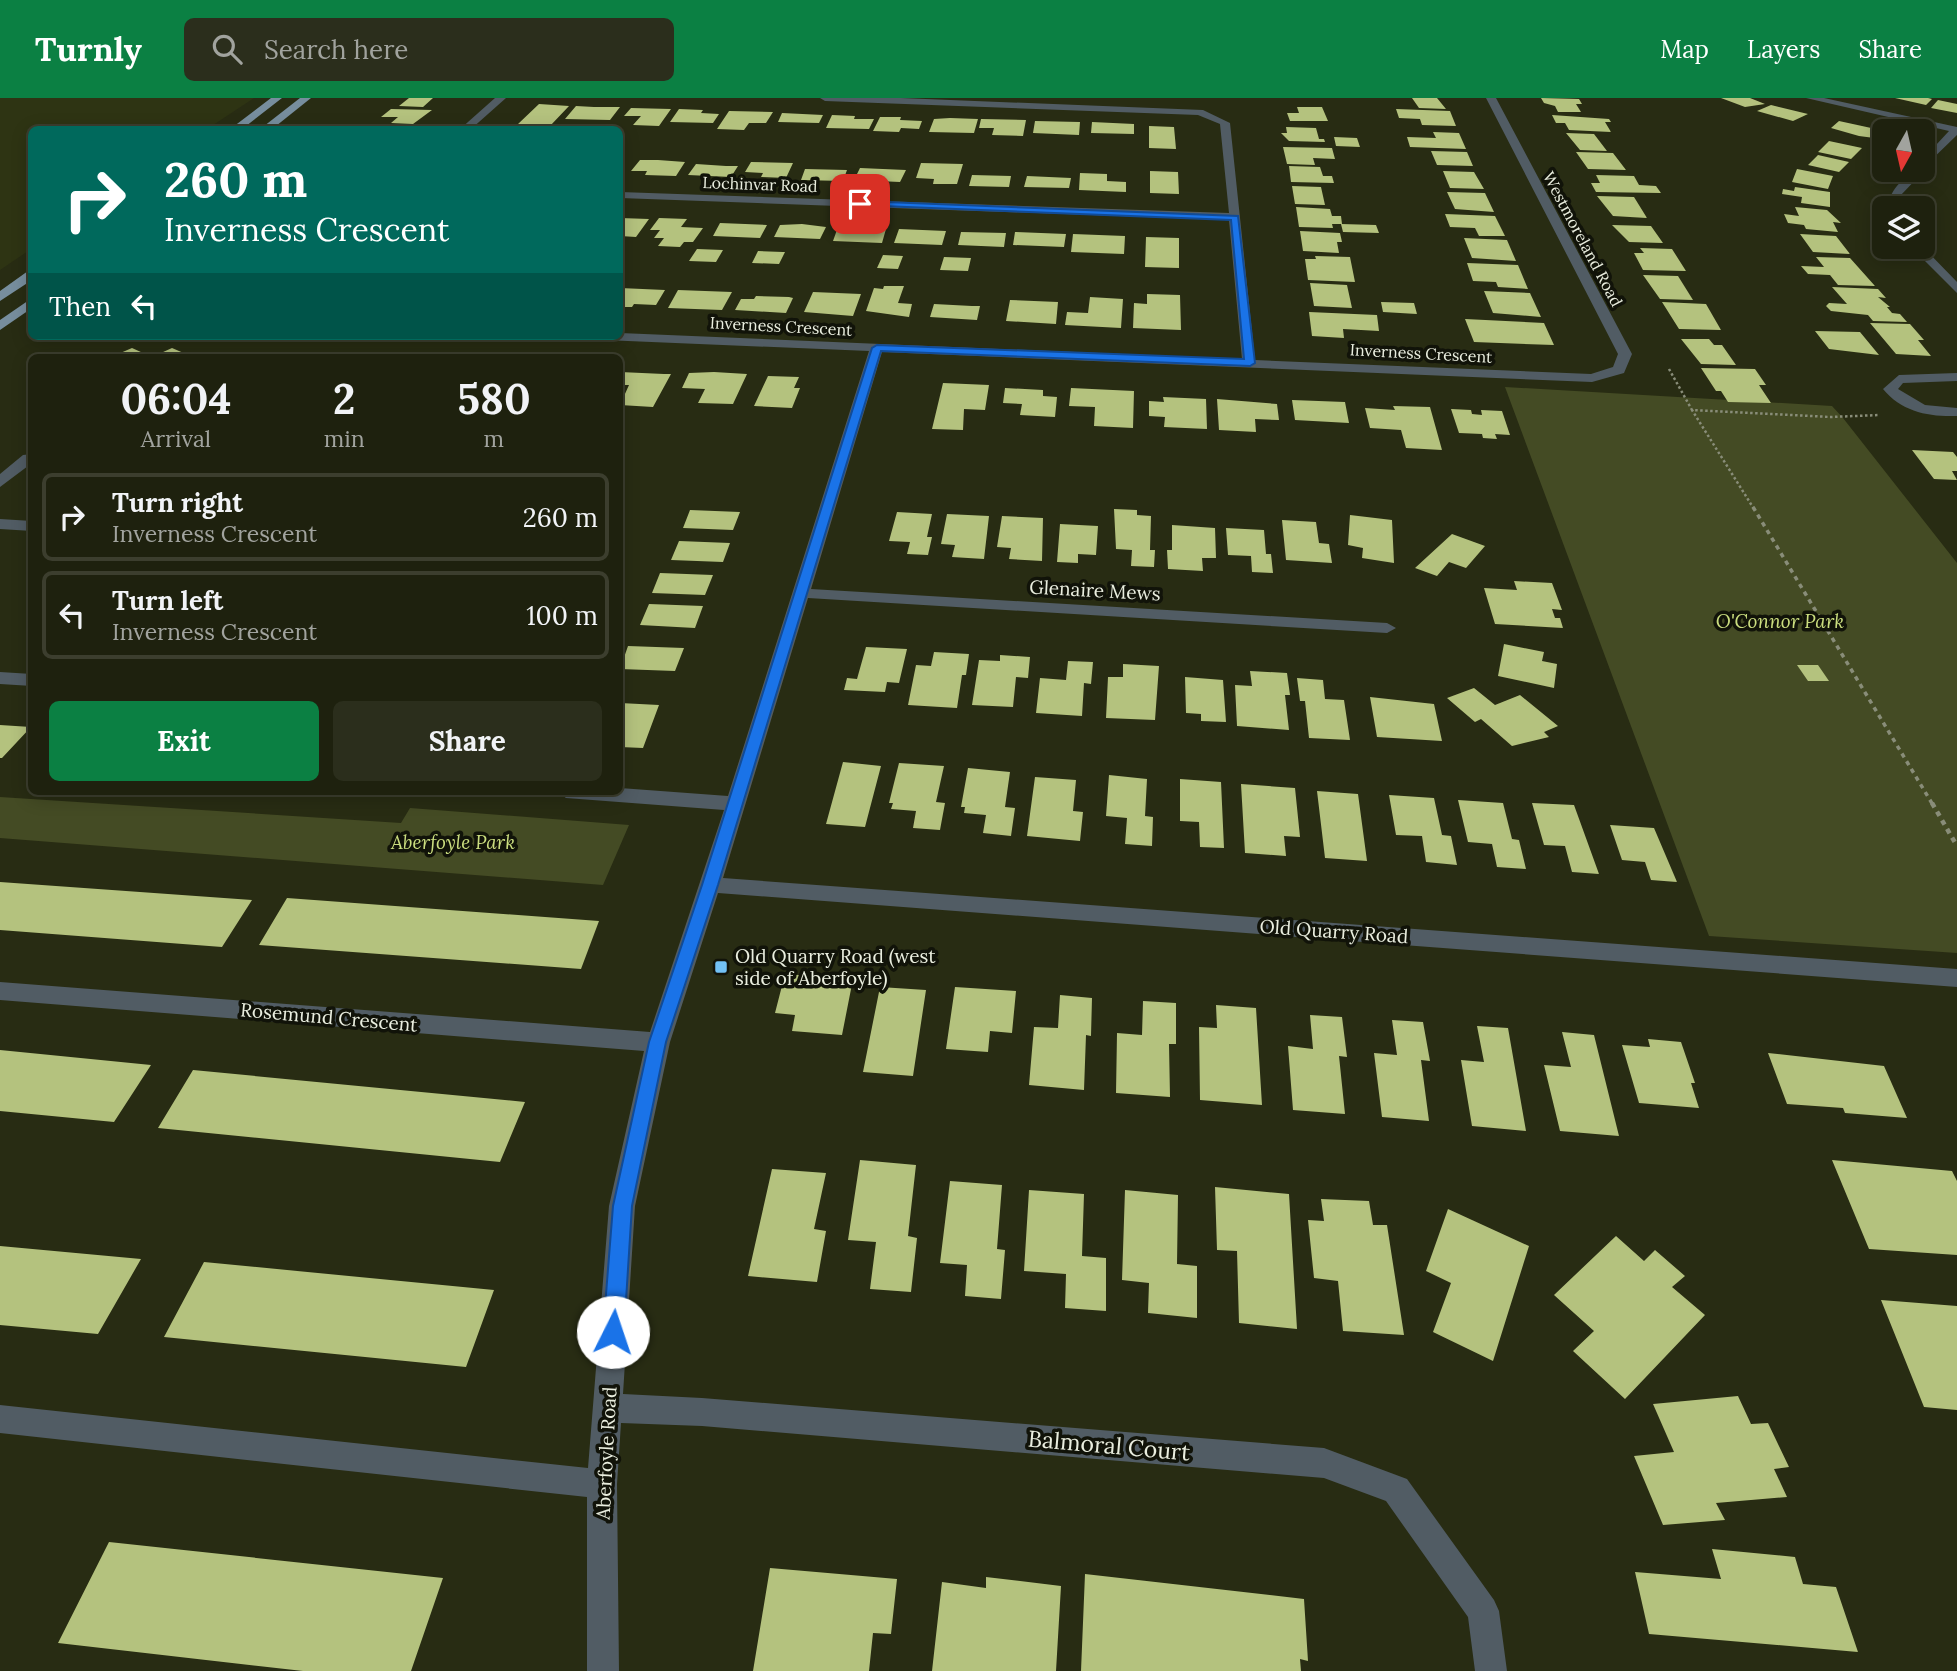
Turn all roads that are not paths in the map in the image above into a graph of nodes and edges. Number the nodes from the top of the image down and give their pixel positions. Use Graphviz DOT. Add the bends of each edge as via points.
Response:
graph roads {
  1 [pos="277,98"];
  2 [pos="306,98"];
  3 [pos="502,98"];
  4 [pos="824,98"];
  5 [pos="1491,98"];
  6 [pos="1811,98"];
  7 [pos="239,126"];
  8 [pos="269,126"];
  9 [pos="469,126"];
  10 [pos="1957,130"];
  11 [pos="1936,152"];
  12 [pos="1907,182"];
  13 [pos="623,195"];
  14 [pos="1895,196"];
  15 [pos="1235,218"];
  16 [pos="1928,259"];
  17 [pos="28,277"];
  18 [pos="1957,289"];
  19 [pos="0,297"];
  20 [pos="28,305"];
  21 [pos="0,326"];
  22 [pos="623,337"];
  23 [pos="877,348"];
  24 [pos="1250,363"];
  25 [pos="1957,377"];
  26 [pos="1592,378"];
  27 [pos="1957,412"];
  28 [pos="28,458"];
  29 [pos="0,482"];
  30 [pos="0,524"];
  31 [pos="28,526"];
  32 [pos="801,593"];
  33 [pos="1387,628"];
  34 [pos="0,678"];
  35 [pos="28,680"];
  36 [pos="618,795"];
  37 [pos="736,804"];
  38 [pos="710,885"];
  39 [pos="1957,978"];
  40 [pos="0,991"];
  41 [pos="658,1042"];
  42 [pos="608,1408"];
  43 [pos="0,1419"];
  44 [pos="602,1485"];
  45 [pos="603,1671"];
  46 [pos="1492,1671"];
  1 -- 7 [label="main road"];
  2 -- 8 [label="main road"];
  3 -- 9 [label="street"];
  4 -- 15 [label="street" via="1200,112 1225,123"];
  5 -- 26 [label="street, Westmoreland Road" via="1625,354 1619,370"];
  6 -- 10 [label="street"];
  10 -- 11 [label="street"];
  12 -- 14 [label="street"];
  13 -- 15 [label="street, Lochinvar Road"];
  15 -- 24 [label="street"];
  16 -- 18 [label="street"];
  17 -- 19 [label="main road"];
  20 -- 21 [label="main road"];
  22 -- 23 [label="street, Inverness Crescent"];
  23 -- 24 [label="street, Inverness Crescent"];
  23 -- 32 [label="street, Aberfoyle Road"];
  24 -- 26 [label="street, Inverness Crescent"];
  25 -- 27 [label="street" via="1899,379 1890,389 1903,404"];
  28 -- 29 [label="street"];
  30 -- 31 [label="street"];
  32 -- 33 [label="street, Glenaire Mews"];
  32 -- 37 [label="street, Aberfoyle Road"];
  34 -- 35 [label="street"];
  36 -- 37 [label="street"];
  37 -- 38 [label="street, Aberfoyle Road"];
  38 -- 39 [label="street, Old Quarry Road"];
  38 -- 41 [label="street, Aberfoyle Road"];
  40 -- 41 [label="street, Rosemund Crescent"];
  41 -- 42 [label="street, Aberfoyle Road" via="622,1206"];
  42 -- 44 [label="street, Aberfoyle Road"];
  42 -- 46 [label="street, Balmoral Court" via="1324,1463 1396,1490 1483,1611"];
  43 -- 44 [label="street"];
  44 -- 45 [label="street, Aberfoyle Road"];
}
